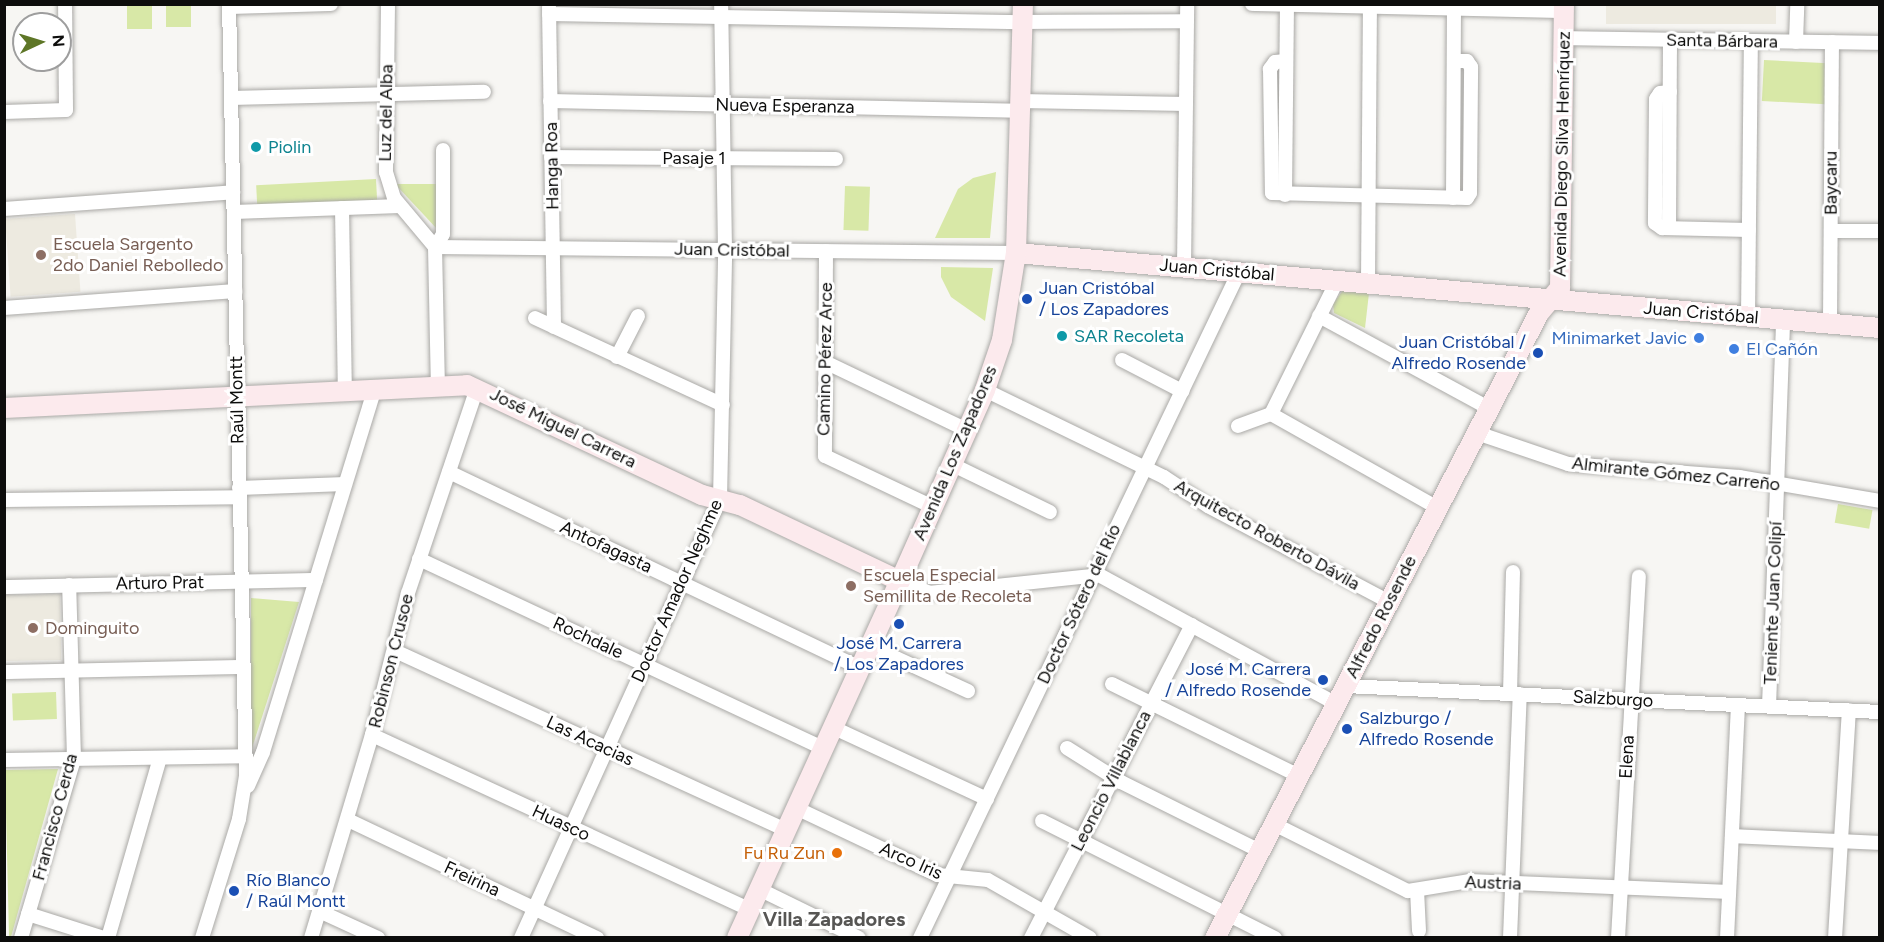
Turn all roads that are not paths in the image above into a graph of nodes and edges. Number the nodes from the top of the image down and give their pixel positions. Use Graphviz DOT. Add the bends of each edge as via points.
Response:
graph roads {
  1 [pos="65,4"];
  2 [pos="331,4"];
  3 [pos="388,4"];
  4 [pos="1187,4"];
  5 [pos="1797,4"];
  6 [pos="230,6"];
  7 [pos="1252,6"];
  8 [pos="1415,7"];
  9 [pos="1287,8"];
  10 [pos="1564,8"];
  11 [pos="549,9"];
  12 [pos="1370,9"];
  13 [pos="1454,10"];
  14 [pos="721,11"];
  15 [pos="1023,13"];
  16 [pos="1186,21"];
  17 [pos="1564,38"];
  18 [pos="1670,40"];
  19 [pos="1751,41"];
  20 [pos="1796,42"];
  21 [pos="1832,42"];
  22 [pos="1880,43"];
  23 [pos="1454,61"];
  24 [pos="484,92"];
  25 [pos="386,94"];
  26 [pos="231,98"];
  27 [pos="550,101"];
  28 [pos="1186,104"];
  29 [pos="722,105"];
  30 [pos="1020,106"];
  31 [pos="4,112"];
  32 [pos="443,150"];
  33 [pos="551,157"];
  34 [pos="723,158"];
  35 [pos="836,159"];
  36 [pos="233,192"];
  37 [pos="1368,196"];
  38 [pos="1453,198"];
  39 [pos="400,206"];
  40 [pos="342,208"];
  41 [pos="4,209"];
  42 [pos="234,212"];
  43 [pos="1749,230"];
  44 [pos="1831,231"];
  45 [pos="1880,231"];
  46 [pos="435,247"];
  47 [pos="553,248"];
  48 [pos="725,250"];
  49 [pos="826,251"];
  50 [pos="1016,253"];
  51 [pos="1184,267"];
  52 [pos="1239,272"];
  53 [pos="1337,280"];
  54 [pos="1368,283"];
  55 [pos="235,291"];
  56 [pos="1551,300"];
  57 [pos="4,308"];
  58 [pos="638,316"];
  59 [pos="1319,316"];
  60 [pos="1748,317"];
  61 [pos="535,318"];
  62 [pos="1783,320"];
  63 [pos="1830,324"];
  64 [pos="554,327"];
  65 [pos="1880,328"];
  66 [pos="617,357"];
  67 [pos="1122,360"];
  68 [pos="825,362"];
  69 [pos="438,385"];
  70 [pos="375,388"];
  71 [pos="477,388"];
  72 [pos="345,390"];
  73 [pos="985,390"];
  74 [pos="1182,391"];
  75 [pos="237,396"];
  76 [pos="723,405"];
  77 [pos="4,408"];
  78 [pos="1490,409"];
  79 [pos="1271,414"];
  80 [pos="1238,426"];
  81 [pos="967,430"];
  82 [pos="1477,433"];
  83 [pos="951,464"];
  84 [pos="1144,468"];
  85 [pos="449,472"];
  86 [pos="1777,483"];
  87 [pos="345,484"];
  88 [pos="239,492"];
  89 [pos="4,500"];
  90 [pos="720,500"];
  91 [pos="1880,501"];
  92 [pos="933,507"];
  93 [pos="1438,508"];
  94 [pos="1050,512"];
  95 [pos="419,559"];
  96 [pos="1513,572"];
  97 [pos="1092,574"];
  98 [pos="1639,577"];
  99 [pos="316,580"];
  100 [pos="241,581"];
  101 [pos="900,581"];
  102 [pos="682,583"];
  103 [pos="69,585"];
  104 [pos="4,587"];
  105 [pos="1389,602"];
  106 [pos="1192,624"];
  107 [pos="870,646"];
  108 [pos="394,651"];
  109 [pos="645,664"];
  110 [pos="243,667"];
  111 [pos="860,668"];
  112 [pos="71,671"];
  113 [pos="4,672"];
  114 [pos="1112,684"];
  115 [pos="1346,686"];
  116 [pos="968,691"];
  117 [pos="1515,694"];
  118 [pos="1632,700"];
  119 [pos="1151,704"];
  120 [pos="1336,704"];
  121 [pos="1738,705"];
  122 [pos="1770,706"];
  123 [pos="1849,710"];
  124 [pos="1880,712"];
  125 [pos="832,727"];
  126 [pos="372,735"];
  127 [pos="607,748"];
  128 [pos="823,748"];
  129 [pos="1067,748"];
  130 [pos="246,756"];
  131 [pos="160,758"];
  132 [pos="74,759"];
  133 [pos="4,760"];
  134 [pos="1114,776"];
  135 [pos="1299,776"];
  136 [pos="244,795"];
  137 [pos="987,799"];
  138 [pos="796,808"];
  139 [pos="348,820"];
  140 [pos="1042,820"];
  141 [pos="1274,824"];
  142 [pos="571,827"];
  143 [pos="786,830"];
  144 [pos="1732,836"];
  145 [pos="1081,840"];
  146 [pos="1841,841"];
  147 [pos="1880,843"];
  148 [pos="1260,851"];
  149 [pos="949,878"];
  150 [pos="1512,884"];
  151 [pos="1621,888"];
  152 [pos="759,889"];
  153 [pos="1418,891"];
  154 [pos="1729,892"];
  155 [pos="534,908"];
  156 [pos="319,910"];
  157 [pos="750,910"];
  158 [pos="1044,912"];
  159 [pos="1227,913"];
  160 [pos="28,914"];
  161 [pos="1419,932"];
  162 [pos="21,938"];
  163 [pos="106,938"];
  164 [pos="202,938"];
  165 [pos="311,938"];
  166 [pos="378,938"];
  167 [pos="521,938"];
  168 [pos="597,938"];
  169 [pos="737,938"];
  170 [pos="860,938"];
  171 [pos="920,938"];
  172 [pos="1031,938"];
  173 [pos="1090,938"];
  174 [pos="1215,938"];
  175 [pos="1275,938"];
  176 [pos="1510,938"];
  177 [pos="1618,938"];
  178 [pos="1727,938"];
  179 [pos="1835,938"];
  1 -- 31 [label="street" via="66,110"];
  2 -- 6 [label="street"];
  3 -- 25 [label="street, Luz del Alba"];
  4 -- 16 [label="street"];
  5 -- 20 [label="street"];
  6 -- 26 [label="street, Raúl Montt"];
  7 -- 9 [label="street"];
  8 -- 12 [label="street"];
  8 -- 13 [label="street"];
  9 -- 12 [label="street"];
  9 -- 37 [label="street" via="1278,194"];
  10 -- 13 [label="street"];
  10 -- 17 [label="street, Avenida Diego Silva Henríquez"];
  11 -- 14 [label="street"];
  11 -- 27 [label="street, Hanga Roa"];
  12 -- 37 [label="street"];
  13 -- 23 [label="street"];
  14 -- 15 [label="street"];
  14 -- 29 [label="street, Doctor Amador Neghme"];
  15 -- 16 [label="street"];
  15 -- 30 [label="street, Avenida Los Zapadores"];
  16 -- 28 [label="street"];
  17 -- 18 [label="street, Santa Bárbara"];
  17 -- 56 [label="street, Avenida Diego Silva Henríquez" via="1561,283"];
  18 -- 19 [label="street, Santa Bárbara"];
  18 -- 43 [label="street" via="1670,92 1660,93 1656,99 1654,219 1659,228"];
  19 -- 20 [label="street, Santa Bárbara"];
  19 -- 43 [label="street"];
  20 -- 21 [label="street, Santa Bárbara"];
  21 -- 22 [label="street, Santa Bárbara"];
  21 -- 44 [label="street, Baycaru"];
  23 -- 38 [label="street"];
  23 -- 38 [label="street" via="1467,61 1470,67 1469,197"];
  24 -- 25 [label="street"];
  25 -- 26 [label="street"];
  25 -- 39 [label="street, Luz del Alba" via="386,172"];
  26 -- 36 [label="street, Raúl Montt"];
  27 -- 29 [label="street, Nueva Esperanza"];
  27 -- 33 [label="street, Hanga Roa"];
  28 -- 30 [label="street, Nueva Esperanza"];
  28 -- 51 [label="street"];
  29 -- 30 [label="street, Nueva Esperanza"];
  29 -- 34 [label="street, Doctor Amador Neghme"];
  30 -- 50 [label="street, Avenida Los Zapadores"];
  32 -- 46 [label="street" via="442,234"];
  33 -- 34 [label="street, Pasaje 1"];
  33 -- 47 [label="street, Hanga Roa"];
  34 -- 35 [label="street, Pasaje 1"];
  34 -- 48 [label="street, Doctor Amador Neghme"];
  36 -- 41 [label="street"];
  36 -- 42 [label="street, Raúl Montt"];
  37 -- 38 [label="street"];
  37 -- 54 [label="street"];
  39 -- 40 [label="street"];
  39 -- 46 [label="street, Luz del Alba"];
  40 -- 42 [label="street"];
  40 -- 72 [label="street"];
  42 -- 55 [label="street, Raúl Montt"];
  43 -- 60 [label="street"];
  44 -- 45 [label="street"];
  44 -- 63 [label="street, Baycaru"];
  46 -- 47 [label="street, Juan Cristóbal"];
  46 -- 69 [label="street"];
  47 -- 48 [label="street, Juan Cristóbal"];
  47 -- 64 [label="street, Hanga Roa"];
  48 -- 49 [label="street, Juan Cristóbal"];
  48 -- 76 [label="street, Doctor Amador Neghme"];
  49 -- 50 [label="street, Juan Cristóbal"];
  49 -- 68 [label="street, Camino Pérez Arce"];
  50 -- 51 [label="street, Juan Cristóbal"];
  50 -- 73 [label="street, Avenida Los Zapadores" via="1008,312"];
  51 -- 52 [label="street, Juan Cristóbal"];
  52 -- 53 [label="street, Juan Cristóbal"];
  52 -- 74 [label="street, Doctor Sótero del Río"];
  53 -- 54 [label="street, Juan Cristóbal"];
  53 -- 59 [label="street"];
  54 -- 56 [label="street, Juan Cristóbal"];
  55 -- 57 [label="street"];
  55 -- 75 [label="street, Raúl Montt"];
  56 -- 60 [label="street, Juan Cristóbal"];
  56 -- 78 [label="street, Alfredo Rosende" via="1539,313"];
  58 -- 66 [label="street"];
  59 -- 78 [label="street"];
  59 -- 79 [label="street"];
  60 -- 62 [label="street, Juan Cristóbal"];
  61 -- 64 [label="street"];
  62 -- 63 [label="street, Juan Cristóbal"];
  62 -- 86 [label="street, Teniente Juan Colipí"];
  63 -- 65 [label="street, Juan Cristóbal"];
  64 -- 66 [label="street"];
  66 -- 76 [label="street"];
  67 -- 74 [label="street"];
  68 -- 81 [label="street"];
  68 -- 92 [label="street, Camino Pérez Arce" via="825,456"];
  69 -- 70 [label="street, José Miguel Carrera"];
  69 -- 71 [label="street, José Miguel Carrera"];
  70 -- 72 [label="street, José Miguel Carrera"];
  70 -- 87 [label="street, Raúl Montt"];
  71 -- 85 [label="street, Robinson Crusoe"];
  71 -- 90 [label="street, José Miguel Carrera"];
  72 -- 75 [label="street, José Miguel Carrera"];
  73 -- 81 [label="street, Avenida Los Zapadores"];
  73 -- 84 [label="street, Arquitecto Roberto Dávila"];
  74 -- 84 [label="street, Doctor Sótero del Río"];
  75 -- 77 [label="street, José Miguel Carrera"];
  75 -- 88 [label="street, Raúl Montt"];
  76 -- 90 [label="street, Doctor Amador Neghme"];
  78 -- 82 [label="street, Alfredo Rosende"];
  79 -- 80 [label="street"];
  79 -- 93 [label="street"];
  81 -- 83 [label="street, Avenida Los Zapadores"];
  82 -- 86 [label="street, Almirante Gómez Carreño" via="1568,464 1724,475"];
  82 -- 93 [label="street, Alfredo Rosende"];
  83 -- 92 [label="street, Avenida Los Zapadores"];
  83 -- 94 [label="street"];
  84 -- 97 [label="street, Doctor Sótero del Río"];
  84 -- 105 [label="street, Arquitecto Roberto Dávila"];
  85 -- 95 [label="street, Robinson Crusoe"];
  85 -- 102 [label="street, Antofagasta"];
  86 -- 91 [label="street, Almirante Gómez Carreño"];
  86 -- 122 [label="street, Teniente Juan Colipí"];
  87 -- 88 [label="street"];
  87 -- 99 [label="street, Raúl Montt"];
  88 -- 89 [label="street"];
  88 -- 100 [label="street, Raúl Montt"];
  90 -- 101 [label="street, José Miguel Carrera" via="740,505"];
  90 -- 102 [label="street, Doctor Amador Neghme"];
  92 -- 101 [label="street, Avenida Los Zapadores"];
  93 -- 105 [label="street, Alfredo Rosende"];
  95 -- 108 [label="street, Robinson Crusoe"];
  95 -- 109 [label="street, Rochdale"];
  96 -- 117 [label="street"];
  97 -- 101 [label="street, José Miguel Carrera" via="928,593"];
  97 -- 106 [label="street" via="1109,579"];
  97 -- 137 [label="street, Doctor Sótero del Río"];
  98 -- 118 [label="street, Elena"];
  99 -- 100 [label="street, Arturo Prat"];
  99 -- 136 [label="street, Raúl Montt" via="263,752"];
  100 -- 103 [label="street, Arturo Prat"];
  100 -- 110 [label="street, Raúl Montt"];
  101 -- 107 [label="street, Avenida Los Zapadores"];
  102 -- 109 [label="street, Doctor Amador Neghme"];
  102 -- 111 [label="street, Antofagasta"];
  103 -- 104 [label="street, Arturo Prat"];
  103 -- 112 [label="street, Francisco Cerda"];
  105 -- 115 [label="street, Alfredo Rosende"];
  106 -- 119 [label="street, Leoncio Villablanca"];
  106 -- 120 [label="street"];
  107 -- 111 [label="street, Avenida Los Zapadores"];
  107 -- 116 [label="street"];
  108 -- 126 [label="street, Robinson Crusoe"];
  108 -- 127 [label="street, Las Acacias"];
  109 -- 127 [label="street, Doctor Amador Neghme"];
  109 -- 128 [label="street, Rochdale"];
  110 -- 112 [label="street"];
  110 -- 130 [label="street, Raúl Montt"];
  111 -- 125 [label="street, Avenida Los Zapadores"];
  112 -- 113 [label="street"];
  112 -- 132 [label="street, Francisco Cerda"];
  114 -- 119 [label="street"];
  115 -- 117 [label="street, Salzburgo"];
  115 -- 120 [label="street, Alfredo Rosende"];
  117 -- 118 [label="street, Salzburgo"];
  117 -- 150 [label="street"];
  118 -- 121 [label="street, Salzburgo"];
  118 -- 151 [label="street, Elena"];
  119 -- 134 [label="street, Leoncio Villablanca"];
  119 -- 135 [label="street"];
  120 -- 135 [label="street, Alfredo Rosende"];
  121 -- 122 [label="street, Salzburgo"];
  121 -- 144 [label="street"];
  122 -- 123 [label="street, Salzburgo"];
  123 -- 124 [label="street, Salzburgo"];
  123 -- 146 [label="street"];
  125 -- 128 [label="street, Avenida Los Zapadores"];
  125 -- 137 [label="street"];
  126 -- 139 [label="street, Robinson Crusoe"];
  126 -- 142 [label="street, Huasco"];
  127 -- 142 [label="street, Doctor Amador Neghme"];
  127 -- 143 [label="street, Las Acacias"];
  128 -- 138 [label="street, Avenida Los Zapadores"];
  129 -- 134 [label="street"];
  130 -- 131 [label="street"];
  130 -- 136 [label="street, Raúl Montt"];
  131 -- 132 [label="street"];
  131 -- 163 [label="street"];
  132 -- 133 [label="street"];
  132 -- 160 [label="street, Francisco Cerda"];
  134 -- 145 [label="street, Leoncio Villablanca"];
  134 -- 148 [label="street"];
  135 -- 141 [label="street, Alfredo Rosende"];
  136 -- 164 [label="street, Raúl Montt"];
  137 -- 149 [label="street, Doctor Sótero del Río"];
  138 -- 143 [label="street, Avenida Los Zapadores"];
  138 -- 149 [label="street, Arco Iris"];
  139 -- 155 [label="street, Freirina"];
  139 -- 156 [label="street, Robinson Crusoe"];
  140 -- 145 [label="street"];
  141 -- 148 [label="street, Alfredo Rosende"];
  141 -- 153 [label="street, Austria" via="1400,889"];
  142 -- 155 [label="street, Doctor Amador Neghme"];
  142 -- 157 [label="street, Huasco"];
  143 -- 152 [label="street, Avenida Los Zapadores"];
  144 -- 146 [label="street"];
  144 -- 154 [label="street"];
  145 -- 158 [label="street, Leoncio Villablanca"];
  145 -- 159 [label="street"];
  146 -- 147 [label="street"];
  146 -- 179 [label="street"];
  148 -- 159 [label="street, Alfredo Rosende"];
  149 -- 158 [label="street, Arco Iris" via="988,880"];
  149 -- 171 [label="street, Doctor Sótero del Río"];
  150 -- 151 [label="street, Austria"];
  150 -- 153 [label="street, Austria" via="1456,881"];
  150 -- 176 [label="street"];
  151 -- 154 [label="street, Austria"];
  151 -- 177 [label="street, Elena"];
  152 -- 157 [label="street, Avenida Los Zapadores"];
  152 -- 170 [label="street"];
  153 -- 161 [label="street"];
  154 -- 178 [label="street"];
  155 -- 167 [label="street, Doctor Amador Neghme"];
  155 -- 168 [label="street, Freirina"];
  156 -- 165 [label="street, Robinson Crusoe"];
  156 -- 166 [label="street"];
  157 -- 169 [label="street, Avenida Los Zapadores"];
  158 -- 172 [label="street, Leoncio Villablanca"];
  158 -- 173 [label="street, Arco Iris"];
  159 -- 174 [label="street, Alfredo Rosende"];
  159 -- 175 [label="street"];
  160 -- 162 [label="street, Francisco Cerda"];
  160 -- 163 [label="street"];
}
